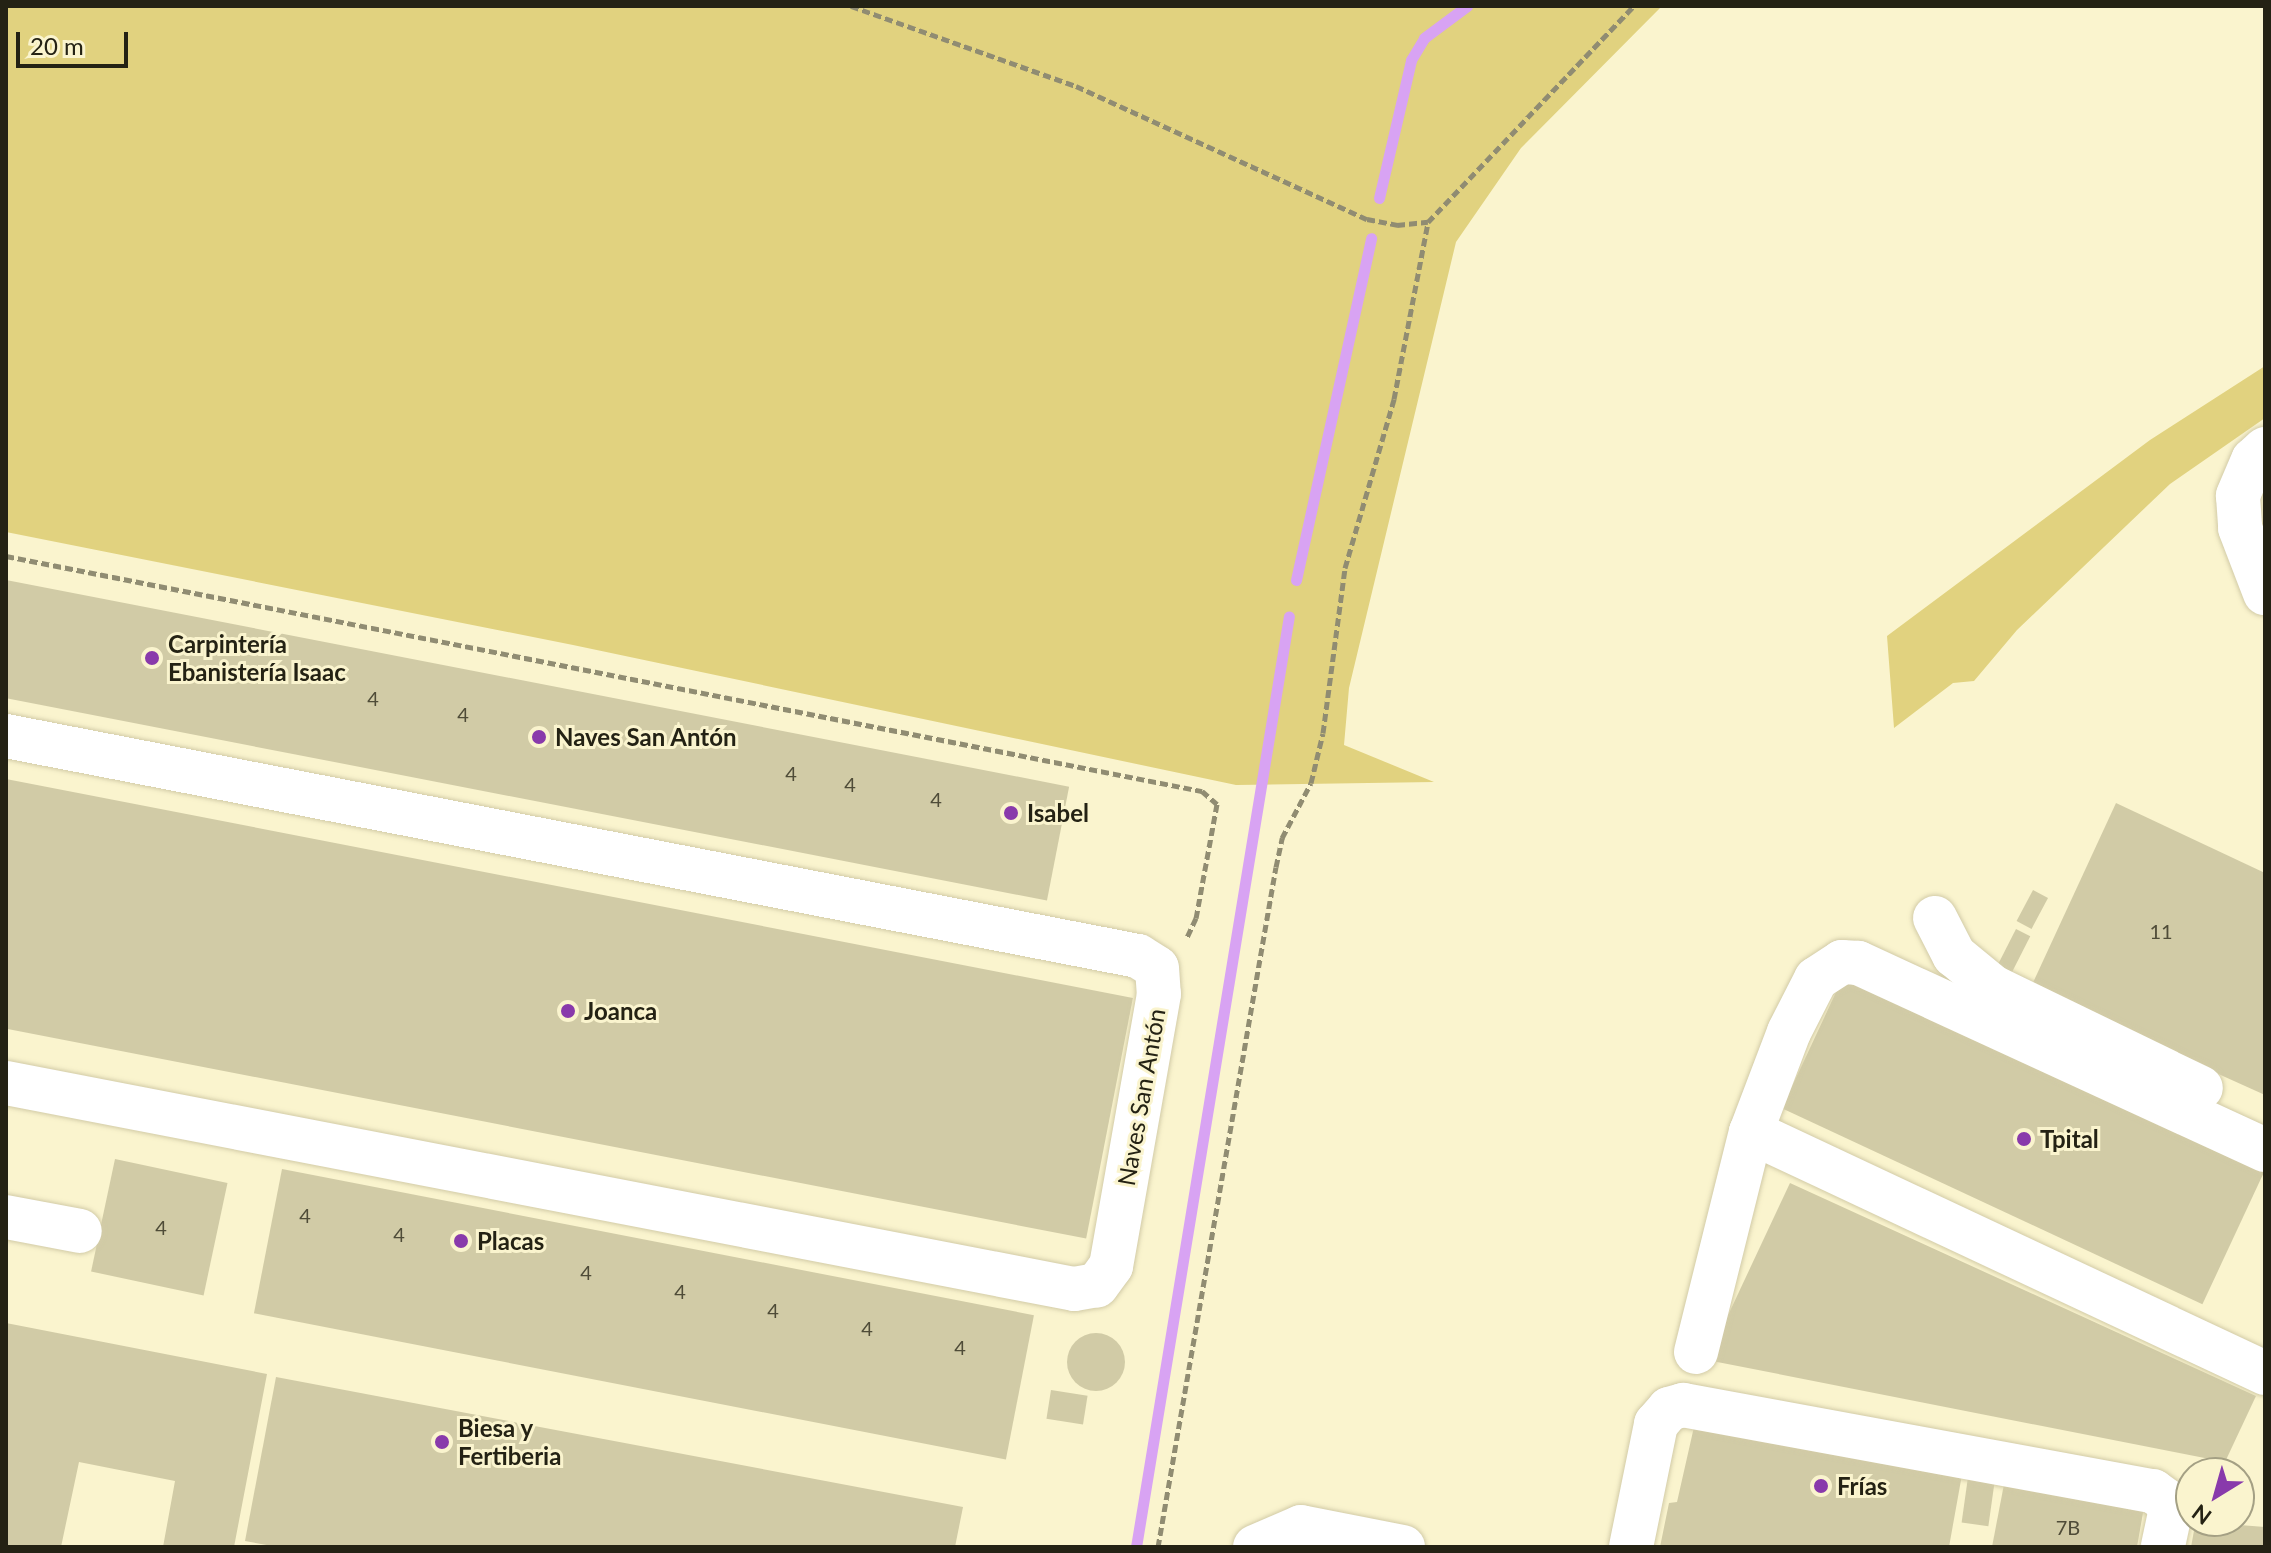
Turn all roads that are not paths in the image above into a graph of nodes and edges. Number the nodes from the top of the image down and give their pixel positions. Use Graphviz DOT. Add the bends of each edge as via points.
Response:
graph roads {
  1 [pos="2265,449"];
  2 [pos="2265,593"];
  3 [pos="6,736"];
  4 [pos="1935,918"];
  5 [pos="6,1083"];
  6 [pos="2265,1118"];
  7 [pos="1751,1132"];
  8 [pos="2265,1150"];
  9 [pos="6,1217"];
  10 [pos="80,1231"];
  11 [pos="1696,1352"];
  12 [pos="2265,1373"];
  13 [pos="1255,1547"];
  14 [pos="1403,1547"];
  15 [pos="1631,1547"];
  16 [pos="2163,1547"];
  1 -- 2 [label="lane" via="2249,467 2238,496 2240,528"];
  3 -- 5 [label="lane, Naves San Antón" via="1138,956 1157,968 1159,994 1111,1266 1097,1285 1074,1289"];
  4 -- 6 [label="lane" via="1954,955 1993,987"];
  7 -- 8 [label="lane" via="1789,1032 1816,979 1842,962 1858,963"];
  7 -- 11 [label="lane"];
  7 -- 12 [label="lane"];
  9 -- 10 [label="lane"];
  13 -- 14 [label="lane" via="1301,1527"];
  15 -- 16 [label="lane" via="1656,1424 1669,1409 1683,1405 2153,1491 2167,1501 2170,1513"];
}
